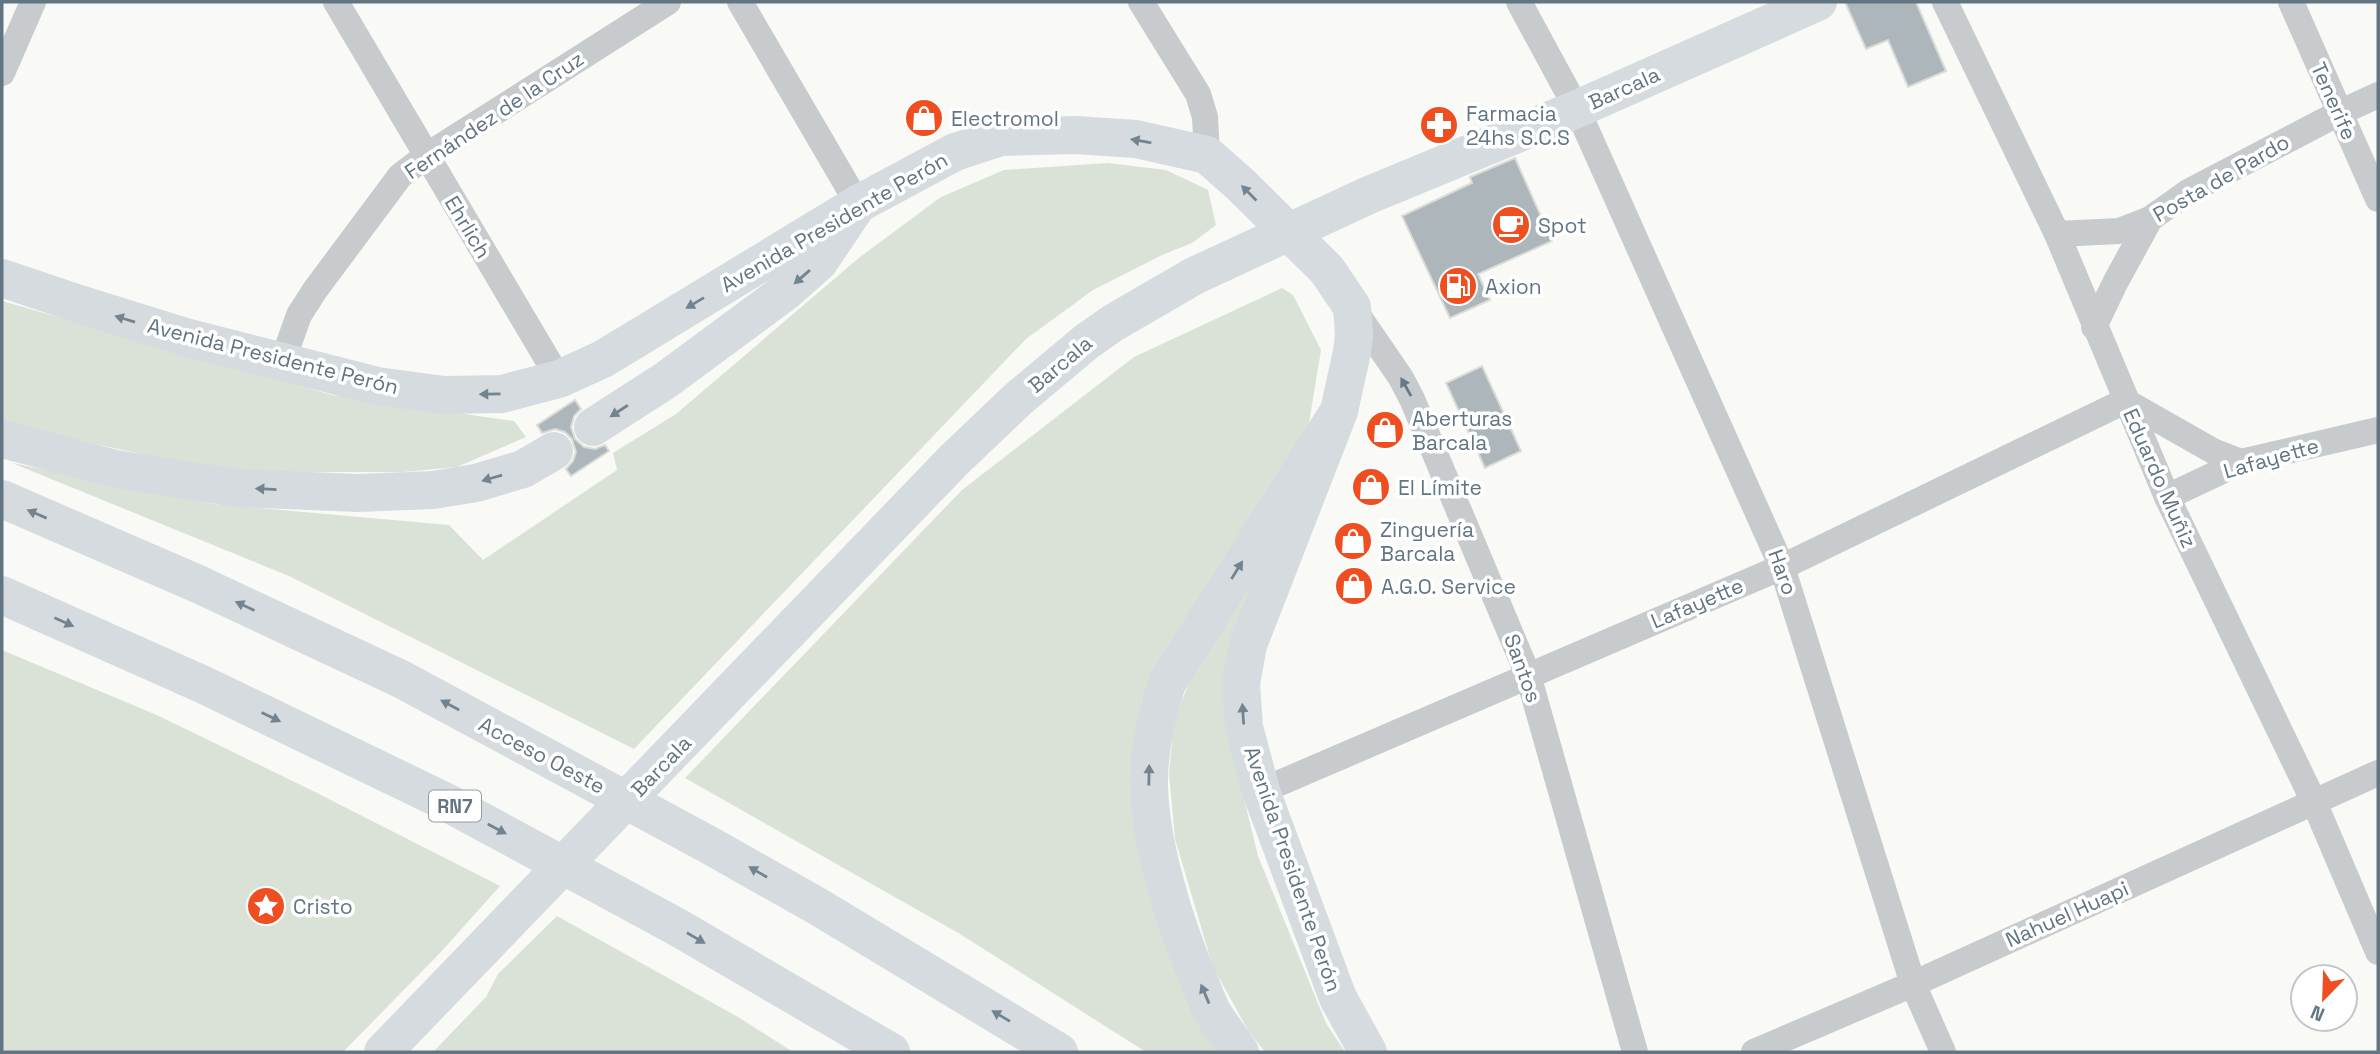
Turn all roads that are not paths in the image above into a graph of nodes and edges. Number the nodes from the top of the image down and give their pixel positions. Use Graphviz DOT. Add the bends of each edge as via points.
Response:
graph roads {
  1 [pos="33,2"];
  2 [pos="336,2"];
  3 [pos="668,2"];
  4 [pos="740,2"];
  5 [pos="1141,2"];
  6 [pos="1519,2"];
  7 [pos="1818,2"];
  8 [pos="1945,2"];
  9 [pos="2291,2"];
  10 [pos="2,73"];
  11 [pos="2378,95"];
  12 [pos="1577,110"];
  13 [pos="2339,113"];
  14 [pos="1207,155"];
  15 [pos="426,156"];
  16 [pos="2378,199"];
  17 [pos="858,204"];
  18 [pos="2150,219"];
  19 [pos="1289,233"];
  20 [pos="2057,234"];
  21 [pos="2,278"];
  22 [pos="1352,307"];
  23 [pos="2094,327"];
  24 [pos="282,363"];
  25 [pos="559,379"];
  26 [pos="2125,401"];
  27 [pos="1339,411"];
  28 [pos="593,427"];
  29 [pos="2378,430"];
  30 [pos="2,439"];
  31 [pos="554,451"];
  32 [pos="2241,462"];
  33 [pos="2167,497"];
  34 [pos="2,499"];
  35 [pos="1783,567"];
  36 [pos="2,595"];
  37 [pos="1528,675"];
  38 [pos="2378,773"];
  39 [pos="1261,791"];
  40 [pos="2314,802"];
  41 [pos="2378,951"];
  42 [pos="1913,984"];
  43 [pos="383,1052"];
  44 [pos="891,1052"];
  45 [pos="1059,1052"];
  46 [pos="1240,1052"];
  47 [pos="1368,1052"];
  48 [pos="1635,1052"];
  49 [pos="1754,1052"];
  50 [pos="1943,1052"];
  1 -- 10 [label="street"];
  2 -- 15 [label="street, Ehrlich"];
  3 -- 15 [label="street, Fernández de la Cruz"];
  4 -- 17 [label="street"];
  5 -- 14 [label="street" via="1198,94 1205,117"];
  6 -- 12 [label="street, Haro"];
  7 -- 12 [label="main road, Barcala"];
  8 -- 20 [label="street, Eduardo Muñiz"];
  9 -- 13 [label="street, Tenerife"];
  11 -- 13 [label="street, Posta de Pardo"];
  12 -- 19 [label="main road, Barcala" via="1369,194"];
  12 -- 35 [label="street, Haro"];
  13 -- 16 [label="street, Tenerife"];
  13 -- 18 [label="street, Posta de Pardo" via="2188,192"];
  14 -- 17 [label="main road, Avenida Presidente Perón, one-way" via="1136,139 1075,135 1001,138 955,152"];
  19 -- 14 [label="main road, Avenida Presidente Perón, one-way"];
  15 -- 24 [label="street, Fernández de la Cruz" via="400,176 315,290 299,315"];
  15 -- 25 [label="street, Ehrlich"];
  17 -- 25 [label="main road, Avenida Presidente Perón, one-way" via="603,359"];
  17 -- 28 [label="main road, one-way" via="819,262 785,292 666,380"];
  18 -- 20 [label="street, Posta de Pardo" via="2119,231"];
  18 -- 23 [label="street"];
  19 -- 22 [label="main road, Avenida Presidente Perón" via="1327,270"];
  19 -- 43 [label="main road, Barcala" via="1194,275 1112,323 1062,360 954,460"];
  20 -- 23 [label="street, Eduardo Muñiz"];
  24 -- 21 [label="main road, Avenida Presidente Perón, one-way"];
  22 -- 27 [label="main road, Avenida Presidente Perón" via="1352,352"];
  37 -- 22 [label="street, Santos, one-way" via="1412,399"];
  23 -- 26 [label="street, Eduardo Muñiz"];
  25 -- 24 [label="main road, Avenida Presidente Perón, one-way" via="502,394 444,395 377,386"];
  26 -- 32 [label="street" via="2213,452"];
  26 -- 33 [label="street, Eduardo Muñiz"];
  26 -- 35 [label="street, Lafayette"];
  39 -- 27 [label="main road, Avenida Presidente Perón, one-way" via="1244,727 1241,684 1248,645"];
  46 -- 27 [label="main road, one-way" via="1212,1012 1185,948 1166,882 1149,785 1155,719 1167,683"];
  29 -- 32 [label="street, Lafayette"];
  31 -- 30 [label="main road, one-way" via="523,469 476,483 358,493 237,488 116,470"];
  32 -- 33 [label="street, Lafayette"];
  33 -- 40 [label="street, Eduardo Muñiz"];
  45 -- 34 [label="main road, Acceso Oeste, one-way" via="805,899 401,679"];
  35 -- 37 [label="street, Lafayette"];
  35 -- 42 [label="street, Haro"];
  36 -- 44 [label="main road, RN7, one-way" via="204,685 444,801 677,927"];
  37 -- 39 [label="street, Lafayette"];
  37 -- 48 [label="street, Santos"];
  38 -- 40 [label="street, Nahuel Huapi"];
  39 -- 47 [label="main road, Avenida Presidente Perón" via="1338,998"];
  40 -- 41 [label="street, Eduardo Muñiz"];
  40 -- 42 [label="street, Nahuel Huapi"];
  42 -- 49 [label="street, Nahuel Huapi"];
  42 -- 50 [label="street, Haro"];
}
